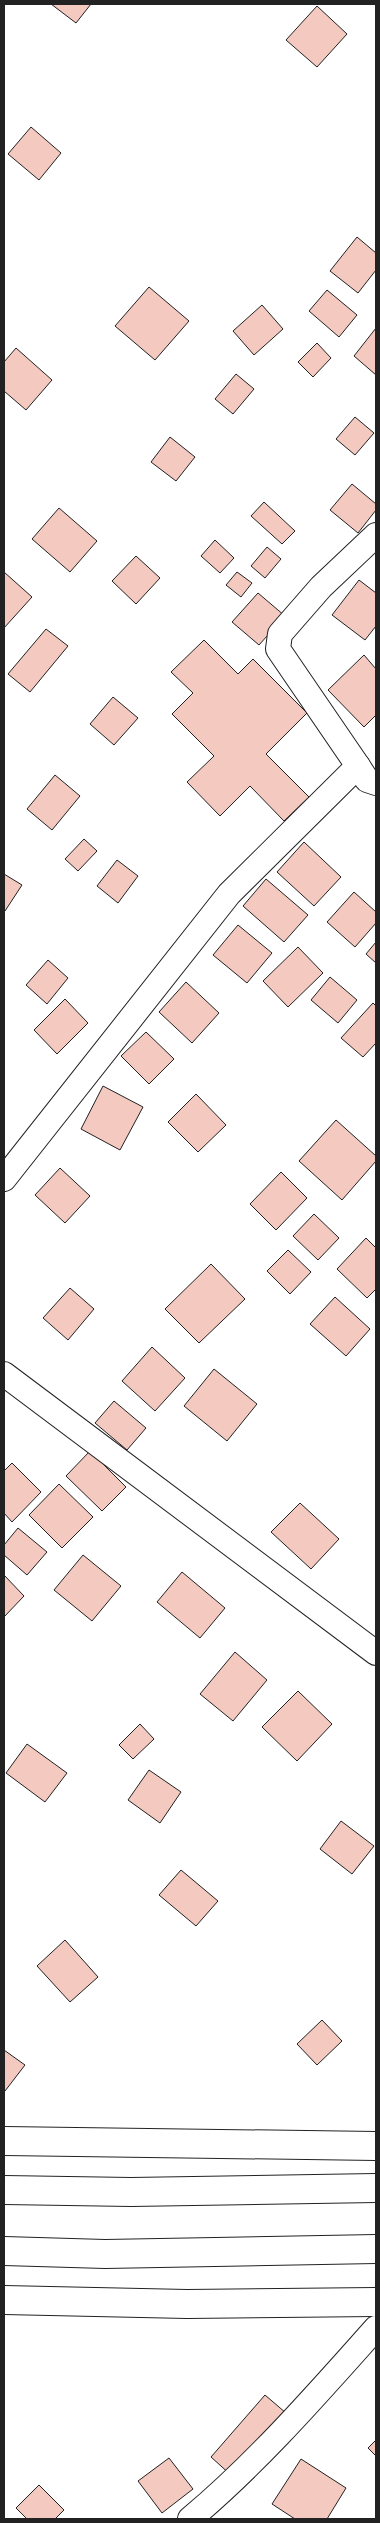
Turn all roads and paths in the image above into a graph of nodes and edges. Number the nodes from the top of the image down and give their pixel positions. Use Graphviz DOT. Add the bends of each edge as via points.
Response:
graph roads {
  1 [pos="376,535"];
  2 [pos="358,766"];
  3 [pos="376,782"];
  4 [pos="4,1179"];
  5 [pos="4,1374"];
  6 [pos="376,1653"];
  7 [pos="4,2140"];
  8 [pos="376,2146"];
  9 [pos="376,2188"];
  10 [pos="4,2190"];
  11 [pos="376,2249"];
  12 [pos="4,2251"];
  13 [pos="4,2300"];
  14 [pos="376,2302"];
  15 [pos="376,2328"];
  16 [pos="190,2519"];
  1 -- 2 [label="street" via="321,587 280,634 278,649"];
  2 -- 3 [label="street" via="367,780"];
  2 -- 4 [label="street" via="229,894"];
  5 -- 6 [label="street"];
  7 -- 8 [label="main road"];
  9 -- 10 [label="main road" via="131,2192"];
  11 -- 12 [label="main road" via="104,2254"];
  13 -- 14 [label="main road" via="187,2304"];
  15 -- 16 [label="street" via="294,2420"];
}
